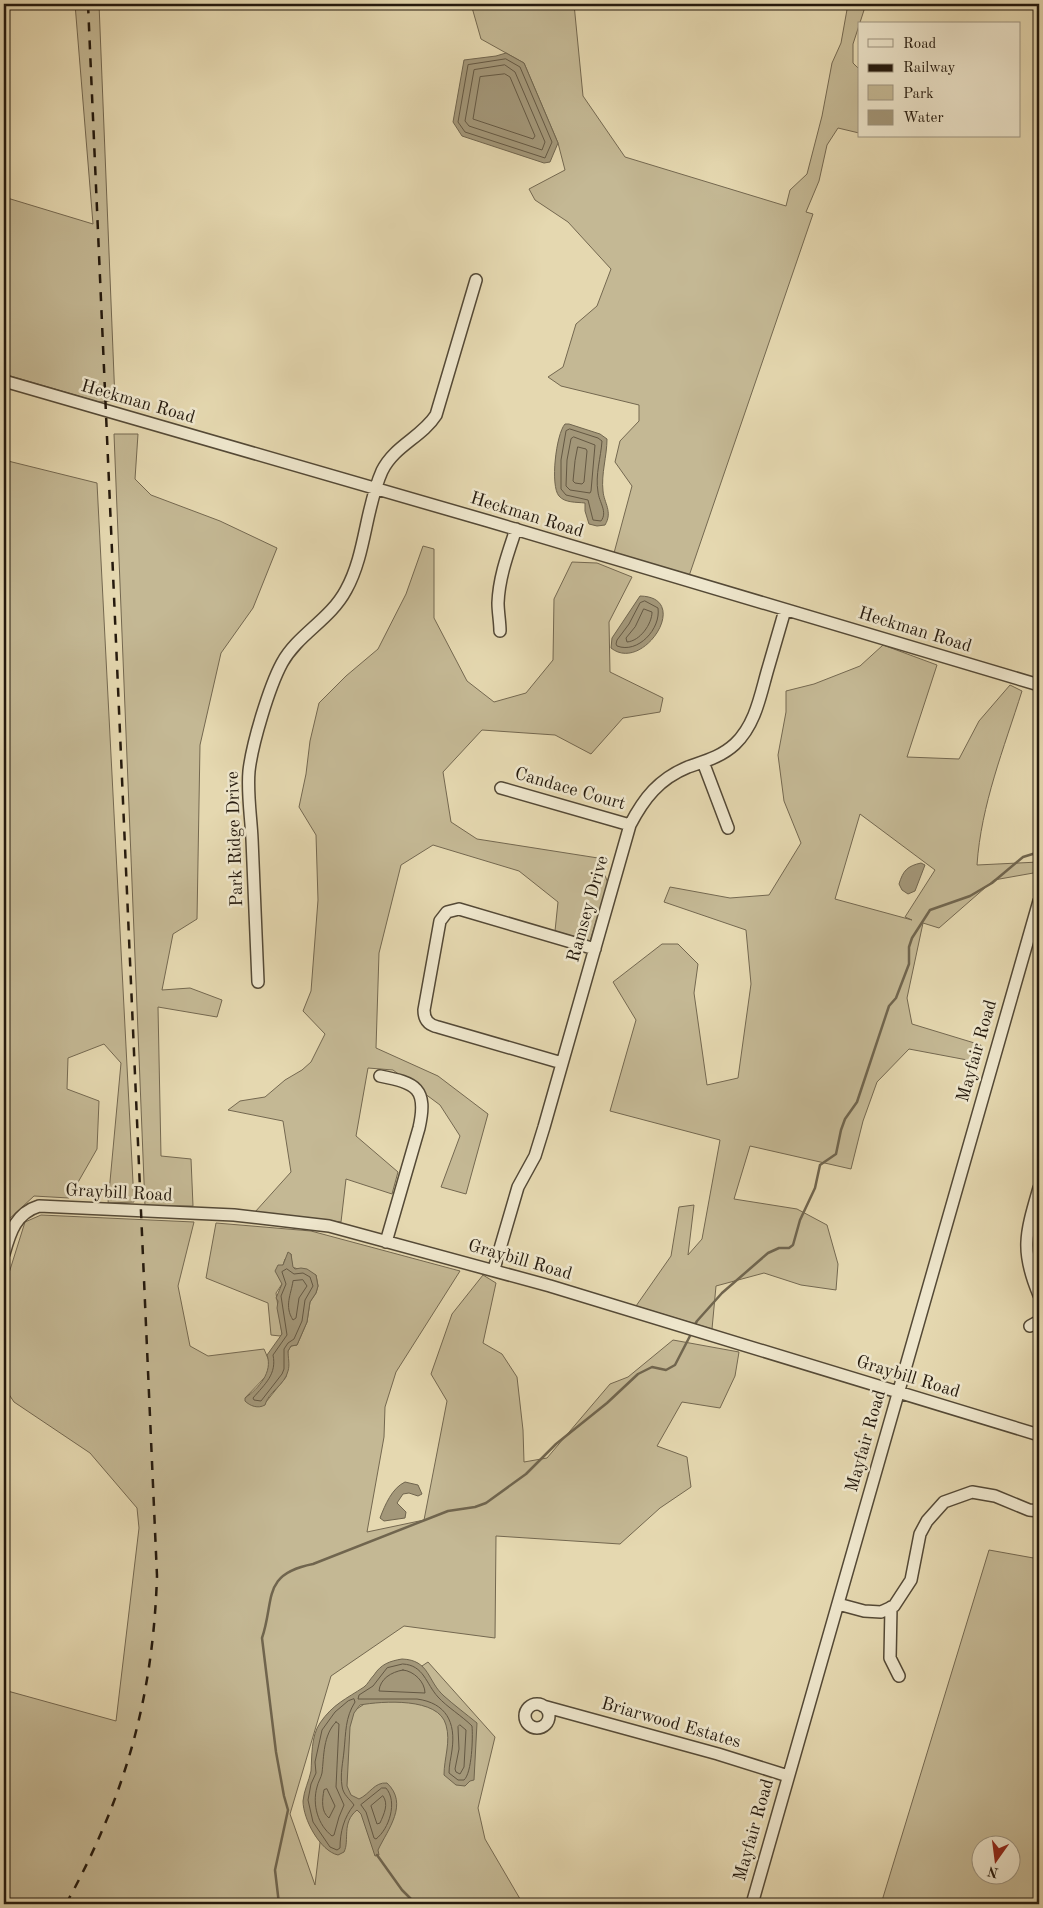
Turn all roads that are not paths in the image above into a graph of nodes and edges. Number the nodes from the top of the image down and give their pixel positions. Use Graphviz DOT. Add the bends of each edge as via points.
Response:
graph roads {
  1 [pos="476,280"];
  2 [pos="4,381"];
  3 [pos="376,488"];
  4 [pos="516,529"];
  5 [pos="785,610"];
  6 [pos="500,631"];
  7 [pos="1039,685"];
  8 [pos="703,762"];
  9 [pos="501,788"];
  10 [pos="630,825"];
  11 [pos="728,828"];
  12 [pos="1039,901"];
  13 [pos="595,949"];
  14 [pos="258,982"];
  15 [pos="562,1063"];
  16 [pos="380,1076"];
  17 [pos="1039,1193"];
  18 [pos="386,1242"];
  19 [pos="4,1254"];
  20 [pos="494,1270"];
  21 [pos="1039,1295"];
  22 [pos="899,1392"];
  23 [pos="1039,1435"];
  24 [pos="1039,1511"];
  25 [pos="838,1604"];
  26 [pos="891,1607"];
  27 [pos="899,1676"];
  28 [pos="543,1706"];
  29 [pos="788,1776"];
  30 [pos="752,1904"];
  1 -- 3 [label="street, Park Ridge Drive" via="436,415 424,430 395,452"];
  2 -- 3 [label="street, Heckman Road"];
  3 -- 4 [label="street, Heckman Road"];
  3 -- 14 [label="street, Park Ridge Drive" via="347,589 332,611 298,641 282,662 273,682 251,761"];
  4 -- 5 [label="street, Heckman Road"];
  4 -- 6 [label="street" via="499,590"];
  5 -- 7 [label="street, Heckman Road"];
  5 -- 8 [label="street, Ramsey Drive" via="752,720 728,750"];
  8 -- 10 [label="street, Ramsey Drive" via="659,784 641,804"];
  8 -- 11 [label="street"];
  9 -- 10 [label="street, Candace Court"];
  10 -- 13 [label="street, Ramsey Drive"];
  12 -- 22 [label="street, Mayfair Road"];
  13 -- 15 [label="street, Ramsey Drive"];
  13 -- 15 [label="street" via="459,909 452,909 442,916 424,1013 428,1022 438,1028"];
  15 -- 20 [label="street, Ramsey Drive" via="535,1156 518,1187"];
  16 -- 18 [label="street" via="411,1085 422,1100 419,1128"];
  17 -- 21 [label="street" via="1029,1224 1026,1251"];
  18 -- 19 [label="street, Graybill Road" via="338,1228 293,1221 234,1215 39,1206 18,1218"];
  18 -- 20 [label="street, Graybill Road"];
  20 -- 22 [label="street, Graybill Road"];
  22 -- 23 [label="street, Graybill Road"];
  22 -- 25 [label="street, Mayfair Road"];
  24 -- 26 [label="street" via="972,1492 944,1502 920,1534 911,1580"];
  25 -- 26 [label="street" via="881,1612"];
  25 -- 29 [label="street, Mayfair Road"];
  26 -- 27 [label="street" via="890,1658"];
  28 -- 29 [label="street, Briarwood Estates"];
  29 -- 30 [label="street, Mayfair Road"];
}
